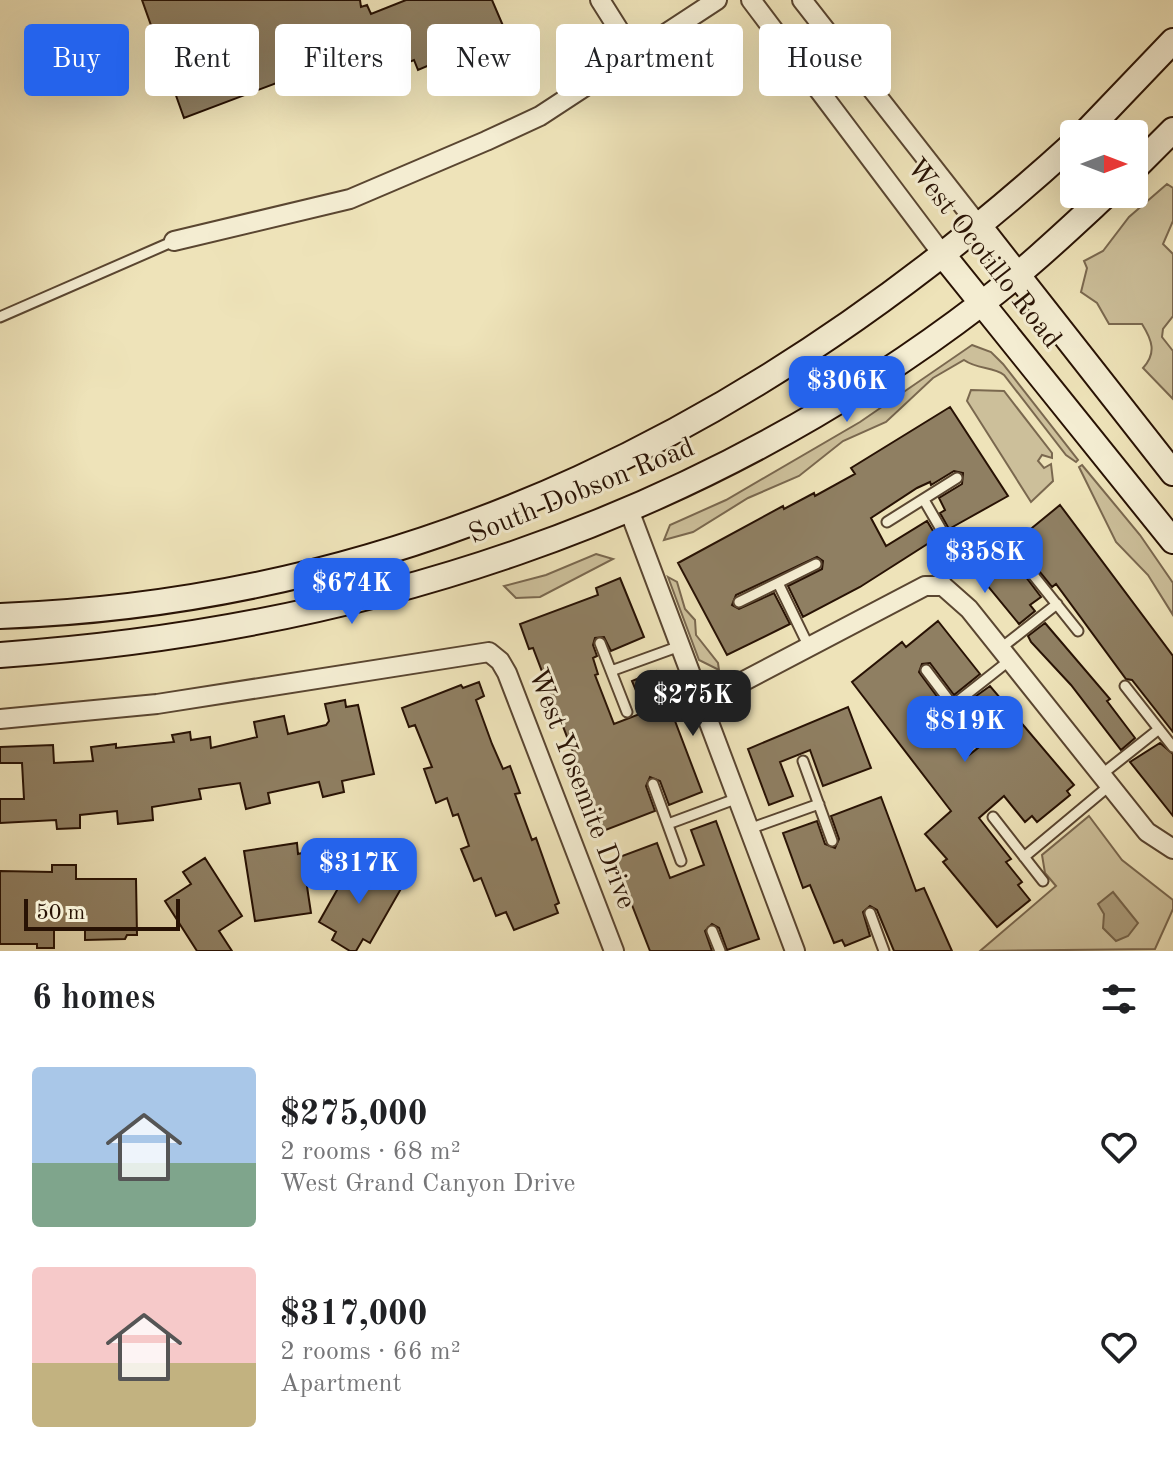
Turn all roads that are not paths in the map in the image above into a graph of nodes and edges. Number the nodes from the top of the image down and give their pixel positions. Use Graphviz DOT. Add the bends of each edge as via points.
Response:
graph roads {
  1 [pos="600,0"];
  2 [pos="717,0"];
  3 [pos="751,0"];
  4 [pos="802,0"];
  5 [pos="615,24"];
  6 [pos="683,24"];
  7 [pos="1173,41"];
  8 [pos="573,96"];
  9 [pos="1097,120"];
  10 [pos="1173,130"];
  11 [pos="1060,155"];
  12 [pos="1148,155"];
  13 [pos="1091,208"];
  14 [pos="979,226"];
  15 [pos="174,241"];
  16 [pos="943,255"];
  17 [pos="1015,275"];
  18 [pos="982,303"];
  19 [pos="0,317"];
  20 [pos="1173,473"];
  21 [pos="957,478"];
  22 [pos="924,500"];
  23 [pos="629,510"];
  24 [pos="887,522"];
  25 [pos="1173,541"];
  26 [pos="816,564"];
  27 [pos="1030,571"];
  28 [pos="778,583"];
  29 [pos="943,586"];
  30 [pos="739,602"];
  31 [pos="1057,604"];
  32 [pos="0,616"];
  33 [pos="1078,631"];
  34 [pos="600,643"];
  35 [pos="680,646"];
  36 [pos="809,647"];
  37 [pos="1005,654"];
  38 [pos="0,655"];
  39 [pos="926,670"];
  40 [pos="611,671"];
  41 [pos="1125,686"];
  42 [pos="702,703"];
  43 [pos="953,705"];
  44 [pos="627,712"];
  45 [pos="0,719"];
  46 [pos="1159,729"];
  47 [pos="979,740"];
  48 [pos="1173,747"];
  49 [pos="803,761"];
  50 [pos="1105,780"];
  51 [pos="653,784"];
  52 [pos="738,798"];
  53 [pos="819,804"];
  54 [pos="993,817"];
  55 [pos="668,824"];
  56 [pos="749,829"];
  57 [pos="832,841"];
  58 [pos="1173,849"];
  59 [pos="1024,857"];
  60 [pos="681,861"];
  61 [pos="1043,881"];
  62 [pos="870,913"];
  63 [pos="712,931"];
  64 [pos="791,950"];
  65 [pos="881,950"];
  66 [pos="614,951"];
  67 [pos="720,951"];
  1 -- 5 [label="street"];
  2 -- 6 [label="street"];
  3 -- 16 [label="street, West Ocotillo Road"];
  4 -- 14 [label="street, West Ocotillo Road"];
  7 -- 9 [label="street"];
  8 -- 15 [label="street" via="540,116 350,199"];
  10 -- 12 [label="street"];
  11 -- 14 [label="street, South Dobson Road"];
  13 -- 17 [label="street, South Dobson Road"];
  14 -- 16 [label="street, South Dobson Road"];
  14 -- 17 [label="street, West Ocotillo Road"];
  15 -- 19 [label="lane"];
  16 -- 18 [label="street, West Ocotillo Road"];
  16 -- 32 [label="street, South Dobson Road" via="754,389 625,458 486,519 340,565 186,599"];
  17 -- 18 [label="street, South Dobson Road"];
  17 -- 20 [label="street, West Ocotillo Road"];
  18 -- 23 [label="street, South Dobson Road" via="805,422"];
  18 -- 25 [label="street, West Ocotillo Road"];
  21 -- 22 [label="lane"];
  22 -- 24 [label="lane"];
  22 -- 29 [label="lane" via="953,550"];
  23 -- 35 [label="street"];
  23 -- 38 [label="street, South Dobson Road" via="457,575 313,611 154,641"];
  26 -- 28 [label="lane"];
  27 -- 31 [label="lane"];
  28 -- 30 [label="lane"];
  28 -- 36 [label="lane"];
  29 -- 36 [label="street" via="925,586"];
  29 -- 37 [label="street" via="956,594"];
  31 -- 33 [label="lane"];
  31 -- 37 [label="lane"];
  34 -- 40 [label="lane"];
  35 -- 40 [label="lane"];
  35 -- 42 [label="street"];
  36 -- 42 [label="street"];
  37 -- 43 [label="lane"];
  37 -- 50 [label="street"];
  39 -- 43 [label="lane"];
  40 -- 44 [label="lane"];
  41 -- 46 [label="lane"];
  42 -- 52 [label="street"];
  43 -- 47 [label="lane"];
  45 -- 66 [label="street, West Yosemite Drive" via="157,704 489,652 507,673"];
  46 -- 48 [label="lane"];
  46 -- 50 [label="lane"];
  49 -- 53 [label="lane"];
  50 -- 58 [label="street" via="1147,832"];
  50 -- 59 [label="lane"];
  51 -- 55 [label="lane"];
  52 -- 55 [label="lane"];
  52 -- 56 [label="street"];
  53 -- 56 [label="lane"];
  53 -- 57 [label="lane"];
  54 -- 59 [label="lane"];
  55 -- 60 [label="lane"];
  56 -- 64 [label="street"];
  59 -- 61 [label="lane"];
  62 -- 65 [label="lane"];
  63 -- 67 [label="lane"];
}
